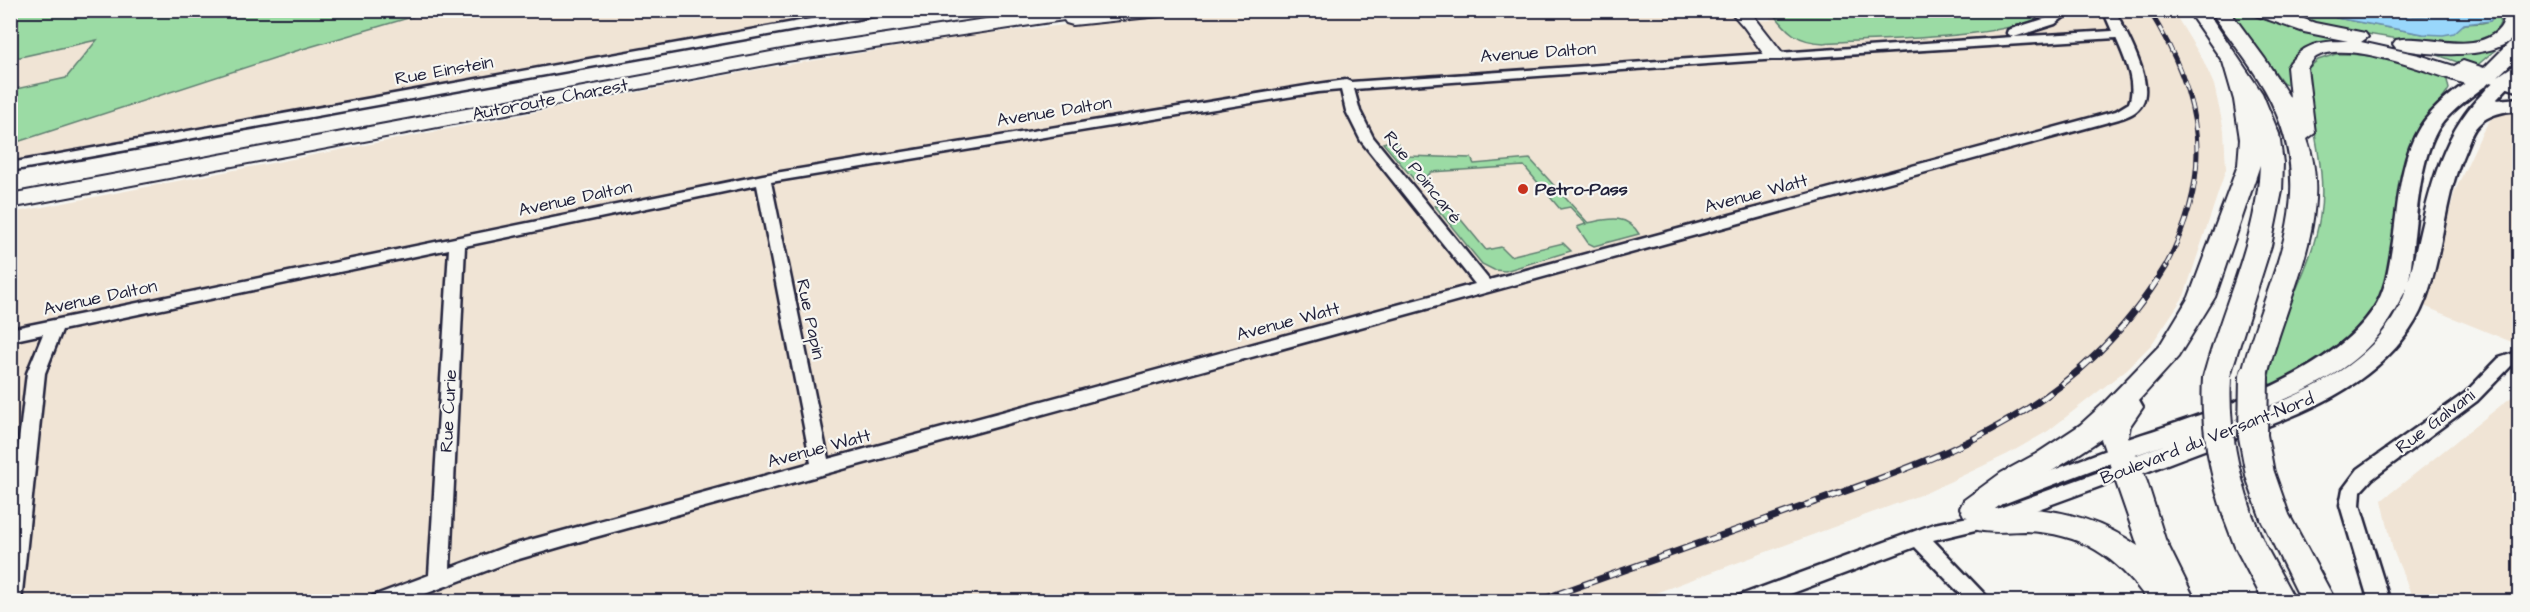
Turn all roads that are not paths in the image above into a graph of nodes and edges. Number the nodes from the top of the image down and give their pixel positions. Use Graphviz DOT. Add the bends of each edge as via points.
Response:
graph roads {
  1 [pos="885,10"];
  2 [pos="1091,10"];
  3 [pos="1160,10"];
  4 [pos="1738,10"];
  5 [pos="1759,10"];
  6 [pos="2067,10"];
  7 [pos="2109,10"];
  8 [pos="2196,10"];
  9 [pos="2219,10"];
  10 [pos="2259,10"];
  11 [pos="990,11"];
  12 [pos="2516,15"];
  13 [pos="2119,34"];
  14 [pos="2342,34"];
  15 [pos="873,40"];
  16 [pos="2520,43"];
  17 [pos="1931,46"];
  18 [pos="1784,55"];
  19 [pos="2233,62"];
  20 [pos="2501,81"];
  21 [pos="1346,84"];
  22 [pos="2520,97"];
  23 [pos="2520,104"];
  24 [pos="2468,124"];
  25 [pos="10,167"];
  26 [pos="763,179"];
  27 [pos="10,187"];
  28 [pos="2305,187"];
  29 [pos="10,201"];
  30 [pos="457,242"];
  31 [pos="1486,286"];
  32 [pos="55,326"];
  33 [pos="10,335"];
  34 [pos="2520,357"];
  35 [pos="2154,369"];
  36 [pos="2123,460"];
  37 [pos="821,468"];
  38 [pos="1980,514"];
  39 [pos="1918,537"];
  40 [pos="439,579"];
  41 [pos="11,602"];
  42 [pos="380,602"];
  43 [pos="1745,602"];
  44 [pos="1982,602"];
  45 [pos="2166,602"];
  46 [pos="2180,602"];
  47 [pos="2280,602"];
  48 [pos="2320,602"];
  49 [pos="2380,602"];
  1 -- 25 [label="street, Rue Einstein"];
  2 -- 15 [label="highway, Autoroute Charest"];
  3 -- 15 [label="highway"];
  4 -- 18 [label="highway"];
  5 -- 18 [label="highway"];
  6 -- 17 [label="street" via="2030,29"];
  7 -- 13 [label="street"];
  8 -- 19 [label="highway"];
  9 -- 28 [label="highway" via="2266,71 2285,107 2299,146"];
  10 -- 14 [label="highway" via="2300,25"];
  11 -- 27 [label="highway, Autoroute Charest" via="681,62"];
  12 -- 14 [label="highway" via="2503,37 2478,46 2430,47"];
  13 -- 17 [label="street, Avenue Dalton"];
  13 -- 31 [label="street, Avenue Watt" via="2136,75 2138,91 2135,104 2122,113"];
  14 -- 20 [label="highway" via="2411,50"];
  15 -- 29 [label="highway, Autoroute Charest"];
  16 -- 20 [label="highway"];
  17 -- 18 [label="street, Avenue Dalton"];
  18 -- 21 [label="street, Avenue Dalton"];
  19 -- 35 [label="highway" via="2247,109 2252,147 2249,165 2202,297"];
  19 -- 47 [label="highway, bridge" via="2258,104 2272,147 2271,196 2229,330 2214,406 2224,475 2250,547"];
  20 -- 22 [label="street"];
  20 -- 24 [label="main road, Boulevard du Versant-Nord"];
  20 -- 28 [label="highway" via="2376,50 2338,48 2307,55 2297,67 2306,155"];
  20 -- 36 [label="main road, Boulevard du Versant-Nord" via="2445,110 2422,142 2397,285 2364,340 2322,372 2282,392"];
  21 -- 26 [label="street, Avenue Dalton"];
  21 -- 31 [label="street, Rue Poincaré" via="1366,138"];
  23 -- 24 [label="main road" via="2496,106"];
  24 -- 36 [label="main road, Boulevard du Versant-Nord" via="2453,154 2417,294 2401,325 2374,357 2345,380 2298,405"];
  26 -- 30 [label="street, Avenue Dalton"];
  26 -- 37 [label="street, Rue Papin"];
  28 -- 48 [label="highway, bridge" via="2297,240 2260,347 2254,376 2253,436 2260,474 2275,517"];
  30 -- 32 [label="street, Avenue Dalton"];
  30 -- 40 [label="street, Rue Curie"];
  31 -- 37 [label="street, Avenue Watt"];
  32 -- 33 [label="street, Avenue Dalton"];
  32 -- 41 [label="street" via="36,373"];
  34 -- 49 [label="street, Rue Galvani" via="2505,362 2471,397 2365,474 2352,489 2350,505"];
  35 -- 36 [label="highway" via="2115,428 2114,437"];
  35 -- 38 [label="highway" via="2090,432 2011,481"];
  36 -- 38 [label="street, Boulevard du Versant-Nord"];
  36 -- 46 [label="highway" via="2150,539"];
  37 -- 40 [label="street, Avenue Watt" via="550,542"];
  38 -- 39 [label="street, Boulevard du Versant-Nord"];
  38 -- 45 [label="highway" via="2064,524 2093,533 2141,566"];
  39 -- 43 [label="street, Boulevard du Versant-Nord"];
  39 -- 44 [label="street"];
  40 -- 42 [label="street, Avenue Watt"];
}
